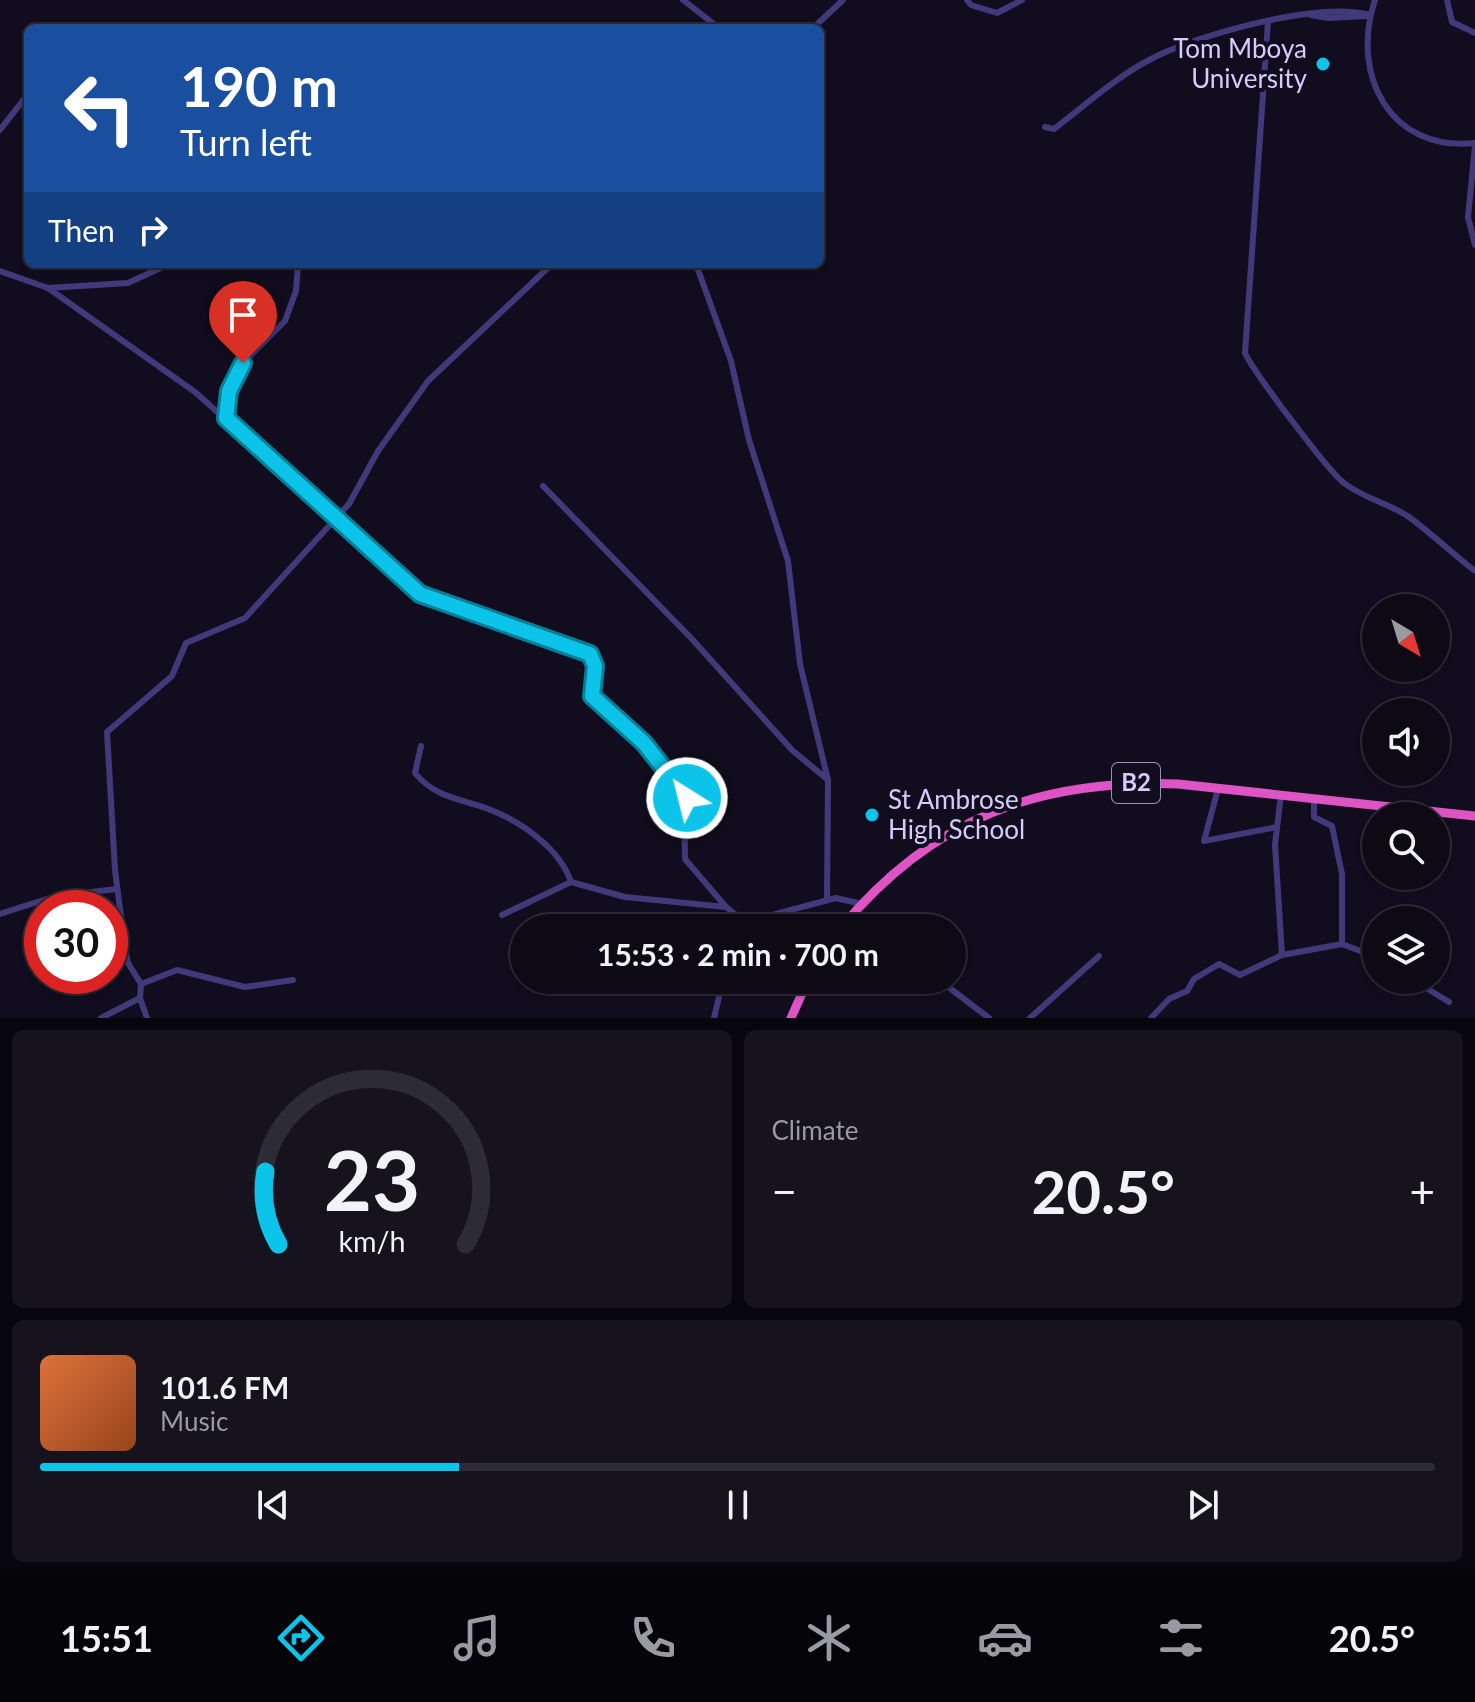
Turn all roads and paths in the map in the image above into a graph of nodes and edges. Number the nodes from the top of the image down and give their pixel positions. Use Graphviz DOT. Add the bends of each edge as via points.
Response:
graph roads {
  1 [pos="683,0"];
  2 [pos="843,0"];
  3 [pos="967,0"];
  4 [pos="1022,0"];
  5 [pos="1375,0"];
  6 [pos="1447,0"];
  7 [pos="1370,15"];
  8 [pos="1268,22"];
  9 [pos="714,24"];
  10 [pos="817,24"];
  11 [pos="1475,33"];
  12 [pos="24,99"];
  13 [pos="1045,127"];
  14 [pos="0,130"];
  15 [pos="1475,145"];
  16 [pos="1475,245"];
  17 [pos="160,268"];
  18 [pos="298,268"];
  19 [pos="548,268"];
  20 [pos="697,268"];
  21 [pos="0,271"];
  22 [pos="48,288"];
  23 [pos="226,418"];
  24 [pos="543,486"];
  25 [pos="335,519"];
  26 [pos="1475,571"];
  27 [pos="421,746"];
  28 [pos="828,780"];
  29 [pos="1218,789"];
  30 [pos="1281,794"];
  31 [pos="1314,799"];
  32 [pos="1475,816"];
  33 [pos="1277,827"];
  34 [pos="571,882"];
  35 [pos="117,889"];
  36 [pos="827,900"];
  37 [pos="862,904"];
  38 [pos="726,907"];
  39 [pos="854,912"];
  40 [pos="0,914"];
  41 [pos="733,914"];
  42 [pos="781,914"];
  43 [pos="856,914"];
  44 [pos="502,915"];
  45 [pos="1342,944"];
  46 [pos="1362,952"];
  47 [pos="1282,955"];
  48 [pos="1099,956"];
  49 [pos="293,980"];
  50 [pos="141,984"];
  51 [pos="718,994"];
  52 [pos="802,994"];
  53 [pos="957,994"];
  54 [pos="1436,994"];
  55 [pos="140,998"];
  56 [pos="1449,1002"];
  57 [pos="101,1018"];
  58 [pos="147,1018"];
  59 [pos="714,1018"];
  60 [pos="791,1018"];
  61 [pos="989,1018"];
  62 [pos="1030,1018"];
  63 [pos="1151,1018"];
  1 -- 9 [label="street"];
  2 -- 10 [label="street"];
  3 -- 4 [label="street" via="997,13"];
  5 -- 7 [label="street"];
  6 -- 11 [label="street" via="1452,22"];
  7 -- 8 [label="street" via="1329,11"];
  7 -- 15 [label="street" via="1365,53 1381,100 1396,120 1433,142"];
  8 -- 13 [label="street" via="1147,61 1054,129"];
  8 -- 26 [label="street" via="1245,353 1334,475 1408,517"];
  12 -- 14 [label="street"];
  15 -- 16 [label="street" via="1468,217"];
  17 -- 22 [label="street" via="128,283"];
  18 -- 23 [label="street" via="285,321 243,363 229,391"];
  19 -- 25 [label="street" via="428,381"];
  20 -- 28 [label="street" via="731,361 749,440 788,561 800,664"];
  21 -- 22 [label="street"];
  22 -- 23 [label="street"];
  23 -- 25 [label="street"];
  24 -- 28 [label="street" via="792,750"];
  25 -- 35 [label="street" via="245,618 186,643 172,676 107,732"];
  25 -- 38 [label="street" via="427,598 590,654 595,666 592,696 644,743 684,792 685,859"];
  27 -- 34 [label="street" via="415,773 423,782 443,796 492,810 526,831 564,861"];
  28 -- 36 [label="street"];
  29 -- 30 [label="highway, B2"];
  29 -- 33 [label="street" via="1204,841"];
  29 -- 37 [label="highway, B2" via="1100,784 1022,800 933,844"];
  30 -- 31 [label="highway, B2"];
  30 -- 33 [label="street"];
  31 -- 32 [label="highway, B2"];
  31 -- 45 [label="street" via="1314,817 1332,826 1342,874"];
  33 -- 47 [label="street"];
  34 -- 38 [label="street" via="625,897"];
  34 -- 44 [label="street"];
  35 -- 40 [label="street" via="56,896"];
  35 -- 50 [label="street" via="128,963"];
  36 -- 37 [label="street"];
  36 -- 42 [label="street"];
  37 -- 39 [label="highway, B2"];
  38 -- 41 [label="street"];
  39 -- 43 [label="street"];
  45 -- 46 [label="street"];
  45 -- 47 [label="street"];
  47 -- 63 [label="street" via="1244,974 1214,966"];
  48 -- 62 [label="street"];
  49 -- 50 [label="street" via="245,987 177,970"];
  50 -- 55 [label="street"];
  51 -- 59 [label="street"];
  52 -- 60 [label="highway"];
  53 -- 61 [label="street"];
  54 -- 56 [label="street"];
  55 -- 57 [label="street"];
  55 -- 58 [label="street"];
}
